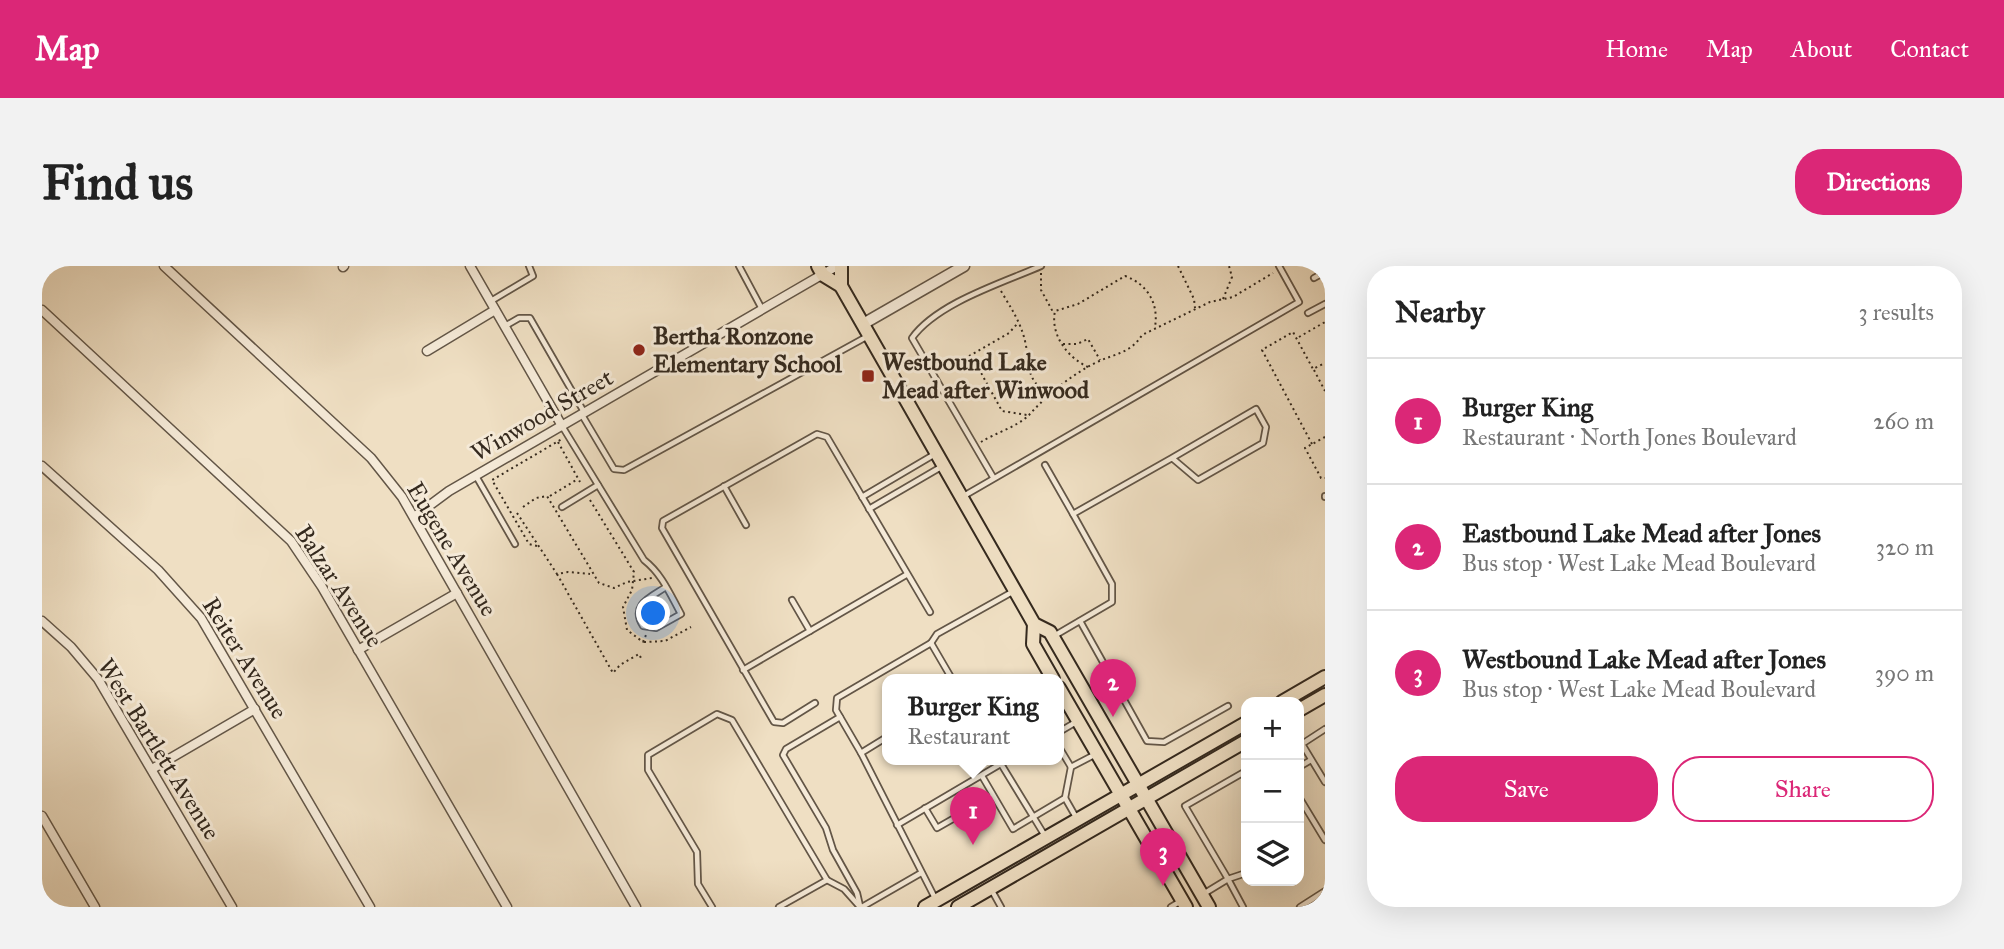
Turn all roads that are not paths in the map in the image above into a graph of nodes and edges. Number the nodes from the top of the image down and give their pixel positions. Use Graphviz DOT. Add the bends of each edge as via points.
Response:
graph roads {
  1 [pos="164,266"];
  2 [pos="470,266"];
  3 [pos="528,266"];
  4 [pos="739,266"];
  5 [pos="839,266"];
  6 [pos="964,266"];
  7 [pos="1040,267"];
  8 [pos="1280,268"];
  9 [pos="820,270"];
  10 [pos="1325,272"];
  11 [pos="1314,278"];
  12 [pos="841,286"];
  13 [pos="490,301"];
  14 [pos="1325,304"];
  15 [pos="763,309"];
  16 [pos="42,310"];
  17 [pos="495,310"];
  18 [pos="1307,313"];
  19 [pos="504,326"];
  20 [pos="866,330"];
  21 [pos="427,351"];
  22 [pos="583,414"];
  23 [pos="562,426"];
  24 [pos="936,454"];
  25 [pos="1171,458"];
  26 [pos="1045,465"];
  27 [pos="42,466"];
  28 [pos="943,466"];
  29 [pos="476,475"];
  30 [pos="993,477"];
  31 [pos="598,485"];
  32 [pos="724,486"];
  33 [pos="862,497"];
  34 [pos="961,498"];
  35 [pos="562,507"];
  36 [pos="869,509"];
  37 [pos="1073,514"];
  38 [pos="414,517"];
  39 [pos="747,525"];
  40 [pos="515,544"];
  41 [pos="906,575"];
  42 [pos="666,587"];
  43 [pos="1015,591"];
  44 [pos="457,593"];
  45 [pos="792,600"];
  46 [pos="930,612"];
  47 [pos="42,621"];
  48 [pos="1080,621"];
  49 [pos="1034,624"];
  50 [pos="810,631"];
  51 [pos="1053,637"];
  52 [pos="932,643"];
  53 [pos="358,650"];
  54 [pos="743,670"];
  55 [pos="949,674"];
  56 [pos="1047,674"];
  57 [pos="1325,677"];
  58 [pos="1325,695"];
  59 [pos="1064,697"];
  60 [pos="1291,697"];
  61 [pos="816,704"];
  62 [pos="1228,706"];
  63 [pos="1304,707"];
  64 [pos="255,709"];
  65 [pos="840,717"];
  66 [pos="1078,721"];
  67 [pos="1241,726"];
  68 [pos="1064,729"];
  69 [pos="1325,729"];
  70 [pos="882,740"];
  71 [pos="1241,744"];
  72 [pos="861,752"];
  73 [pos="1096,753"];
  74 [pos="1064,755"];
  75 [pos="1311,760"];
  76 [pos="1304,764"];
  77 [pos="995,765"];
  78 [pos="1001,765"];
  79 [pos="1071,767"];
  80 [pos="152,769"];
  81 [pos="1241,774"];
  82 [pos="982,776"];
  83 [pos="1325,782"];
  84 [pos="1139,785"];
  85 [pos="1121,795"];
  86 [pos="993,796"];
  87 [pos="1065,798"];
  88 [pos="1146,798"];
  89 [pos="1304,805"];
  90 [pos="925,808"];
  91 [pos="1128,808"];
  92 [pos="42,816"];
  93 [pos="1033,817"];
  94 [pos="1078,820"];
  95 [pos="897,825"];
  96 [pos="1046,838"];
  97 [pos="1325,840"];
  98 [pos="921,873"];
  99 [pos="1241,875"];
  100 [pos="1228,879"];
  101 [pos="827,880"];
  102 [pos="990,888"];
  103 [pos="1325,891"];
  104 [pos="1202,895"];
  105 [pos="930,904"];
  106 [pos="1179,905"];
  107 [pos="95,907"];
  108 [pos="232,907"];
  109 [pos="370,907"];
  110 [pos="507,907"];
  111 [pos="634,907"];
  112 [pos="712,907"];
  113 [pos="779,907"];
  114 [pos="861,907"];
  115 [pos="958,907"];
  116 [pos="1001,907"];
  117 [pos="1209,907"];
  118 [pos="1243,907"];
  119 [pos="1300,907"];
  1 -- 38 [label="street, Eugene Avenue" via="371,458"];
  2 -- 13 [label="street"];
  3 -- 13 [label="lane" via="533,276"];
  4 -- 15 [label="lane"];
  5 -- 9 [label="street, Winwood Street"];
  5 -- 12 [label="main road"];
  6 -- 20 [label="street"];
  7 -- 30 [label="lane" via="996,283 922,324 912,338"];
  8 -- 30 [label="lane" via="1299,302"];
  9 -- 12 [label="main road"];
  9 -- 15 [label="street, Winwood Street"];
  10 -- 11 [label="lane"];
  12 -- 20 [label="main road"];
  13 -- 17 [label="street"];
  14 -- 18 [label="lane"];
  15 -- 22 [label="street, Winwood Street"];
  16 -- 53 [label="street, Balzar Avenue" via="291,541"];
  17 -- 19 [label="street"];
  17 -- 21 [label="street"];
  19 -- 22 [label="lane" via="530,318"];
  19 -- 23 [label="street"];
  20 -- 22 [label="lane" via="624,470 614,469"];
  20 -- 24 [label="main road"];
  22 -- 23 [label="street, Winwood Street"];
  23 -- 29 [label="street, Winwood Street"];
  23 -- 31 [label="lane"];
  24 -- 28 [label="main road"];
  24 -- 33 [label="lane"];
  25 -- 25 [label="lane" via="1198,480 1264,443 1266,427 1256,409"];
  25 -- 37 [label="lane"];
  26 -- 37 [label="lane"];
  27 -- 64 [label="street, Reiter Avenue" via="189,603"];
  28 -- 34 [label="main road"];
  28 -- 36 [label="lane"];
  29 -- 38 [label="street, Winwood Street"];
  29 -- 40 [label="lane"];
  30 -- 34 [label="lane"];
  31 -- 35 [label="lane"];
  31 -- 42 [label="lane"];
  32 -- 33 [label="lane" via="822,434"];
  32 -- 39 [label="lane"];
  32 -- 54 [label="lane" via="661,525"];
  33 -- 36 [label="lane"];
  34 -- 43 [label="main road"];
  36 -- 41 [label="lane"];
  37 -- 48 [label="lane" via="1112,584 1112,602"];
  38 -- 44 [label="street, Eugene Avenue"];
  41 -- 46 [label="lane"];
  41 -- 50 [label="lane"];
  42 -- 42 [label="lane" via="681,614 656,628 643,626 638,608"];
  43 -- 49 [label="main road"];
  43 -- 52 [label="lane" via="937,634"];
  44 -- 53 [label="street"];
  44 -- 111 [label="street, Eugene Avenue"];
  45 -- 50 [label="lane"];
  47 -- 80 [label="street, West Bartlett Avenue" via="98,679"];
  48 -- 51 [label="lane"];
  48 -- 62 [label="lane" via="1147,741 1164,743"];
  49 -- 51 [label="main road"];
  49 -- 56 [label="main road" via="1033,644"];
  50 -- 54 [label="lane"];
  51 -- 84 [label="main road"];
  52 -- 55 [label="lane"];
  52 -- 65 [label="lane" via="837,698"];
  53 -- 110 [label="street, Balzar Avenue"];
  54 -- 61 [label="lane" via="779,724"];
  57 -- 60 [label="main road"];
  58 -- 63 [label="main road"];
  59 -- 66 [label="main road"];
  64 -- 80 [label="street"];
  64 -- 109 [label="street, Reiter Avenue"];
  65 -- 72 [label="lane"];
  65 -- 114 [label="lane" via="783,755 826,828"];
  66 -- 68 [label="lane"];
  66 -- 73 [label="main road"];
  67 -- 84 [label="main road"];
  69 -- 75 [label="lane" via="1302,744"];
  70 -- 72 [label="lane"];
  71 -- 88 [label="main road"];
  72 -- 95 [label="lane"];
  73 -- 79 [label="lane"];
  73 -- 85 [label="main road"];
  74 -- 79 [label="lane"];
  75 -- 76 [label="lane"];
  75 -- 83 [label="lane"];
  77 -- 82 [label="lane"];
  78 -- 93 [label="lane"];
  79 -- 87 [label="lane"];
  80 -- 108 [label="street, West Bartlett Avenue"];
  81 -- 100 [label="lane" via="1185,806"];
  82 -- 86 [label="lane"];
  82 -- 90 [label="lane"];
  84 -- 85 [label="main road"];
  84 -- 88 [label="main road"];
  85 -- 91 [label="main road"];
  85 -- 94 [label="main road"];
  86 -- 90 [label="lane" via="937,828"];
  86 -- 93 [label="lane" via="1013,829"];
  87 -- 93 [label="lane"];
  87 -- 94 [label="lane"];
  88 -- 91 [label="main road"];
  88 -- 104 [label="main road"];
  89 -- 97 [label="lane"];
  90 -- 95 [label="lane"];
  91 -- 102 [label="main road"];
  91 -- 106 [label="main road"];
  92 -- 107 [label="street"];
  93 -- 96 [label="lane"];
  94 -- 96 [label="main road"];
  95 -- 98 [label="lane"];
  96 -- 105 [label="main road"];
  98 -- 105 [label="lane"];
  98 -- 114 [label="lane"];
  99 -- 100 [label="lane"];
  100 -- 104 [label="lane"];
  100 -- 118 [label="lane"];
  101 -- 112 [label="lane" via="732,720 718,713 648,755 648,770 697,852 698,884"];
  101 -- 113 [label="lane"];
  101 -- 114 [label="lane" via="844,889"];
  102 -- 115 [label="main road"];
  102 -- 116 [label="lane"];
  103 -- 119 [label="lane"];
  104 -- 117 [label="main road"];
}
